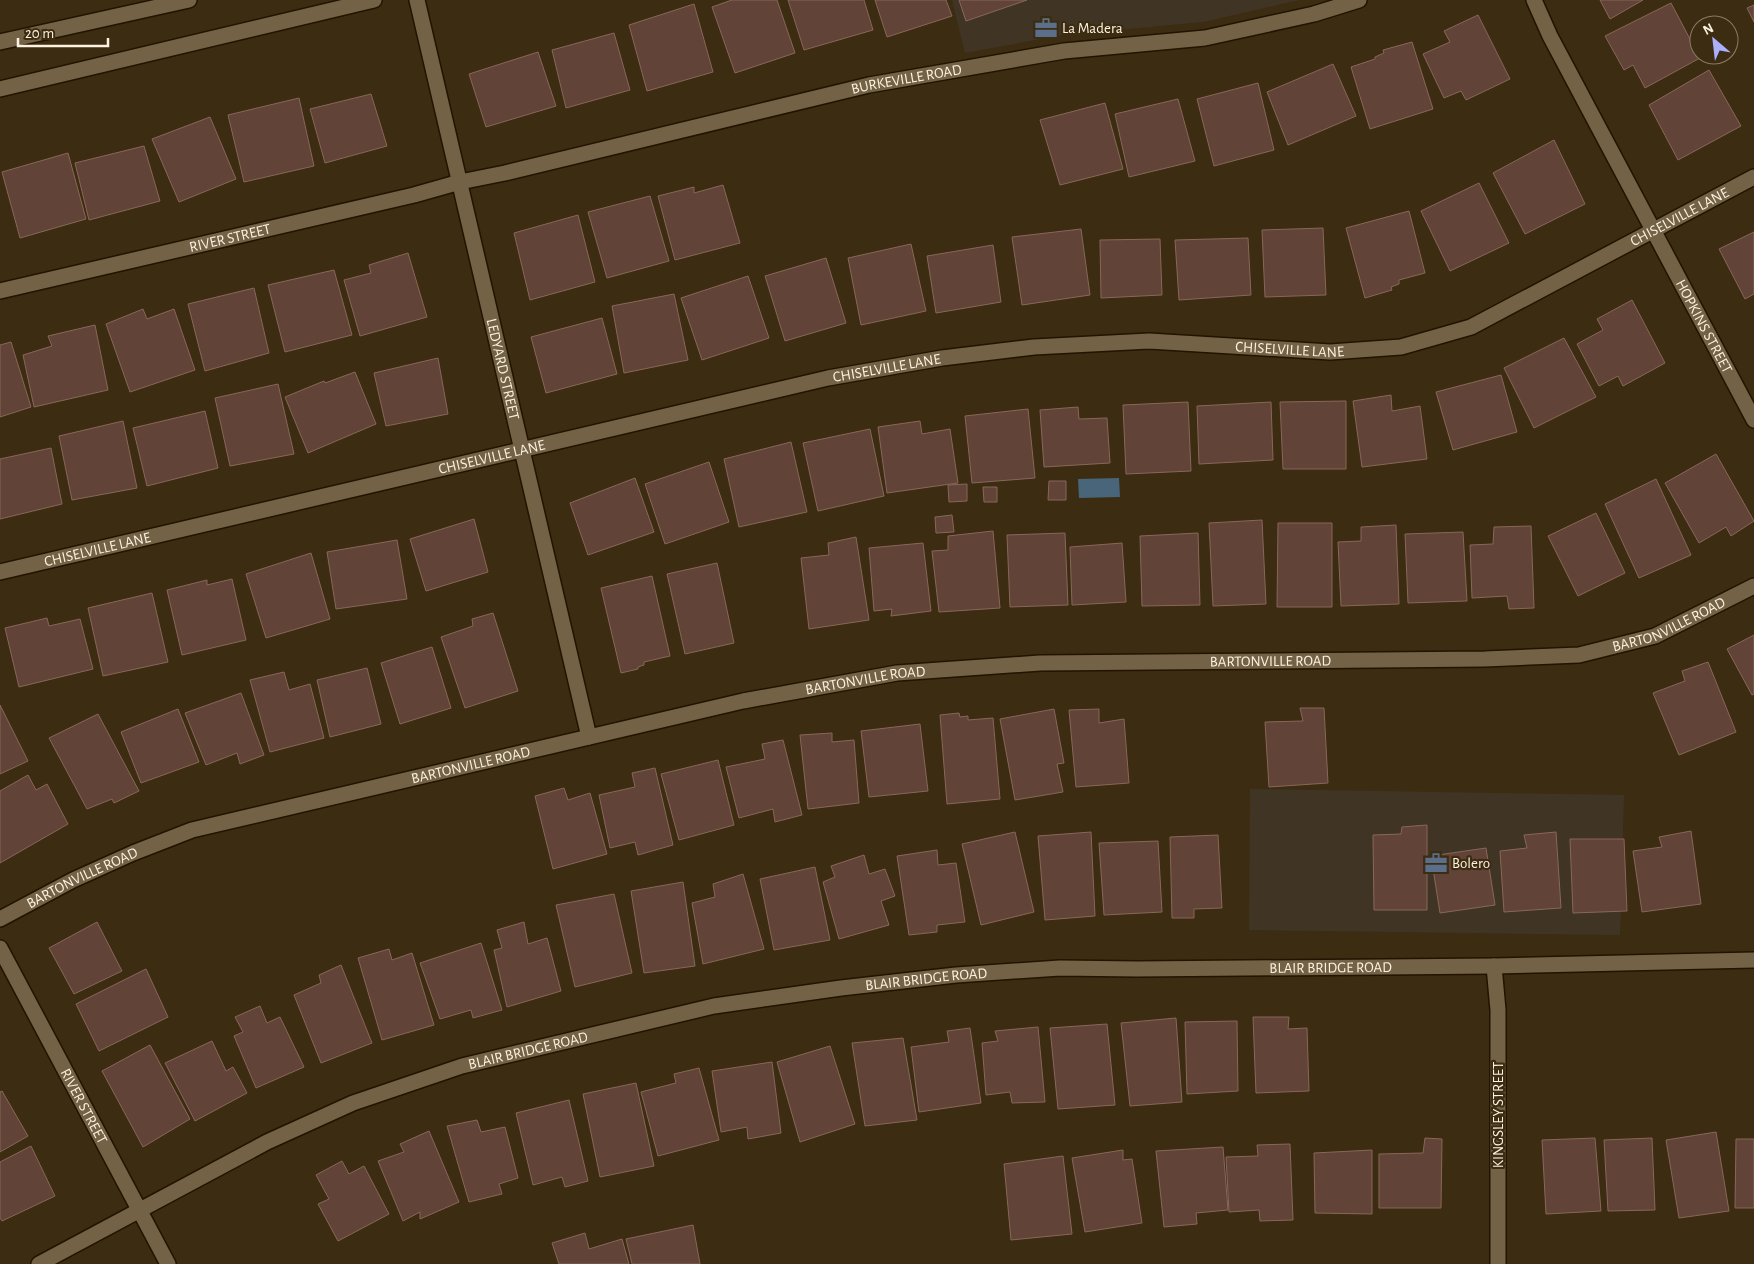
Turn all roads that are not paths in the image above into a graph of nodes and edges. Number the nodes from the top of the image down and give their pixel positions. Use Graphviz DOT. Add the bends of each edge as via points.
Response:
graph roads {
  1 [pos="189,0"];
  2 [pos="374,0"];
  3 [pos="417,0"];
  4 [pos="1359,0"];
  5 [pos="1534,0"];
  6 [pos="0,42"];
  7 [pos="0,89"];
  8 [pos="1754,177"];
  9 [pos="460,182"];
  10 [pos="1653,231"];
  11 [pos="0,291"];
  12 [pos="1754,420"];
  13 [pos="522,450"];
  14 [pos="0,572"];
  15 [pos="1754,586"];
  16 [pos="589,737"];
  17 [pos="0,919"];
  18 [pos="0,948"];
  19 [pos="1754,960"];
  20 [pos="1494,966"];
  21 [pos="140,1210"];
  22 [pos="39,1264"];
  23 [pos="168,1264"];
  24 [pos="1498,1264"];
  1 -- 6 [label="street"];
  2 -- 7 [label="street"];
  3 -- 9 [label="street, LEDYARD STREET"];
  4 -- 9 [label="street, BURKEVILLE ROAD" via="1314,14 1205,38 1064,51 868,85"];
  5 -- 10 [label="street, HOPKINS STREET"];
  8 -- 10 [label="street, CHISELVILLE LANE"];
  9 -- 11 [label="street, RIVER STREET"];
  9 -- 13 [label="street, LEDYARD STREET"];
  10 -- 12 [label="street, HOPKINS STREET"];
  10 -- 13 [label="street, CHISELVILLE LANE" via="1471,327 1401,347 1330,352 1149,341 1034,347 828,378"];
  13 -- 14 [label="street, CHISELVILLE LANE"];
  13 -- 16 [label="street, LEDYARD STREET"];
  15 -- 16 [label="street, BARTONVILLE ROAD" via="1655,636 1580,655 1485,659 1040,663 897,673 743,700"];
  16 -- 17 [label="street, BARTONVILLE ROAD" via="192,830 73,880"];
  18 -- 21 [label="street, RIVER STREET"];
  19 -- 20 [label="street, BLAIR BRIDGE ROAD"];
  20 -- 21 [label="street, BLAIR BRIDGE ROAD" via="1060,968 840,988 714,1006 462,1066 353,1103 268,1142"];
  20 -- 24 [label="street, KINGSLEY STREET" via="1498,1010"];
  21 -- 22 [label="street, BLAIR BRIDGE ROAD"];
  21 -- 23 [label="street, RIVER STREET"];
}
